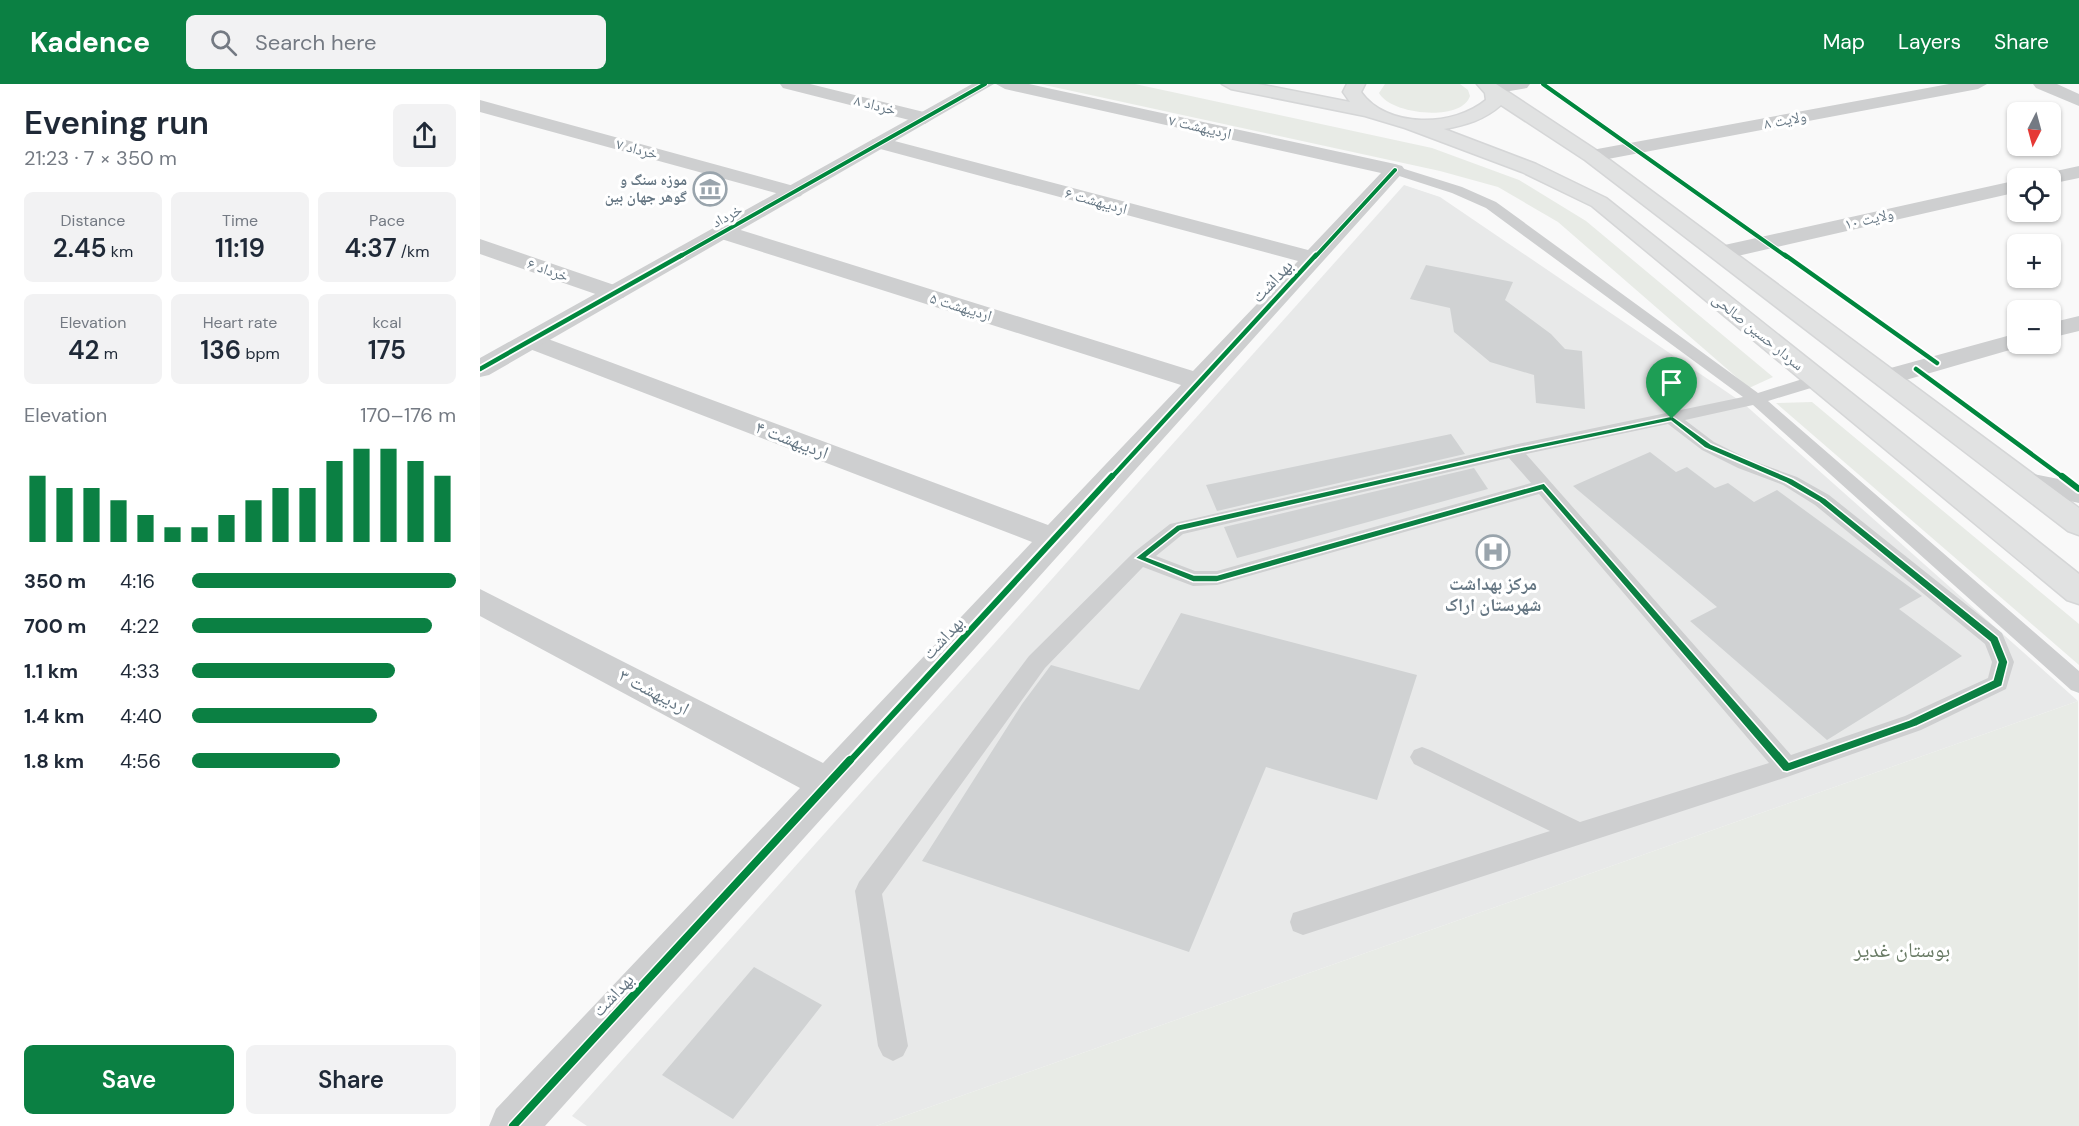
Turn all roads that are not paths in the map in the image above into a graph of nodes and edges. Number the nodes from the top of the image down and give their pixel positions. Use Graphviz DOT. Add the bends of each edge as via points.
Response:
graph roads {
  1 [pos="789,84"];
  2 [pos="985,84"];
  3 [pos="1005,84"];
  4 [pos="1231,84"];
  5 [pos="1356,84"];
  6 [pos="1521,84"];
  7 [pos="1978,84"];
  8 [pos="2042,84"];
  9 [pos="1491,88"];
  10 [pos="2079,101"];
  11 [pos="480,106"];
  12 [pos="1367,111"];
  13 [pos="925,118"];
  14 [pos="1407,123"];
  15 [pos="880,143"];
  16 [pos="1592,156"];
  17 [pos="1395,170"];
  18 [pos="2079,172"];
  19 [pos="2061,176"];
  20 [pos="2007,188"];
  21 [pos="794,192"];
  22 [pos="723,232"];
  23 [pos="480,246"];
  24 [pos="1720,253"];
  25 [pos="1313,258"];
  26 [pos="615,293"];
  27 [pos="2079,323"];
  28 [pos="2061,328"];
  29 [pos="531,341"];
  30 [pos="2007,343"];
  31 [pos="480,369"];
  32 [pos="1885,378"];
  33 [pos="1818,380"];
  34 [pos="1200,382"];
  35 [pos="1756,399"];
  36 [pos="1672,419"];
  37 [pos="1513,451"];
  38 [pos="2023,482"];
  39 [pos="1544,486"];
  40 [pos="2079,493"];
  41 [pos="2079,524"];
  42 [pos="1054,540"];
  43 [pos="1140,558"];
  44 [pos="2079,592"];
  45 [pos="480,601"];
  46 [pos="2079,684"];
  47 [pos="1422,757"];
  48 [pos="1787,767"];
  49 [pos="828,784"];
  50 [pos="1580,834"];
  51 [pos="1303,922"];
  52 [pos="893,1046"];
  53 [pos="513,1126"];
  1 -- 13 [label="street, خرداد ۸"];
  2 -- 13 [label="street, خرداد"];
  3 -- 17 [label="street, اردیبهشت ۷"];
  4 -- 12 [label="main road"];
  5 -- 12 [label="main road" via="1352,92 1356,102"];
  6 -- 9 [label="street"];
  7 -- 16 [label="street, ولایت ۸"];
  8 -- 10 [label="street"];
  9 -- 14 [label="main road" via="1495,101 1475,118"];
  9 -- 16 [label="main road"];
  11 -- 21 [label="street, خرداد ۷"];
  12 -- 14 [label="main road"];
  13 -- 15 [label="street, خرداد"];
  14 -- 33 [label="main road, سردار حسین صالحی" via="1492,152 1599,202"];
  15 -- 21 [label="street, خرداد"];
  15 -- 25 [label="street, اردیبهشت ۶"];
  16 -- 24 [label="main road"];
  17 -- 25 [label="street, بهداشت"];
  17 -- 35 [label="lane" via="1491,205"];
  18 -- 19 [label="street"];
  20 -- 24 [label="street, ولایت ۱۰"];
  21 -- 22 [label="street, خرداد"];
  22 -- 26 [label="street, خرداد"];
  22 -- 34 [label="street, اردیبهشت ۵"];
  23 -- 26 [label="street, خرداد ۶"];
  24 -- 32 [label="main road"];
  25 -- 34 [label="street, بهداشت"];
  26 -- 29 [label="street, خرداد"];
  27 -- 28 [label="street"];
  29 -- 31 [label="street, خرداد"];
  29 -- 42 [label="street, اردیبهشت ۴"];
  30 -- 32 [label="street"];
  32 -- 38 [label="main road"];
  33 -- 35 [label="lane"];
  33 -- 44 [label="main road, سردار حسین صالحی"];
  34 -- 42 [label="street, بهداشت"];
  35 -- 36 [label="lane"];
  35 -- 46 [label="lane"];
  36 -- 37 [label="lane"];
  36 -- 48 [label="lane" via="1708,446 1790,481 1822,500 1994,639 2003,662 1998,683 1913,723"];
  37 -- 39 [label="lane"];
  37 -- 43 [label="lane" via="1177,529"];
  38 -- 40 [label="street"];
  38 -- 41 [label="main road"];
  39 -- 43 [label="lane" via="1217,578 1193,579"];
  39 -- 48 [label="lane"];
  42 -- 49 [label="street, بهداشت"];
  43 -- 52 [label="lane" via="1037,662 868,891"];
  45 -- 49 [label="street, اردیبهشت ۳"];
  47 -- 50 [label="lane"];
  48 -- 50 [label="lane"];
  49 -- 53 [label="street, بهداشت"];
  50 -- 51 [label="lane"];
}
